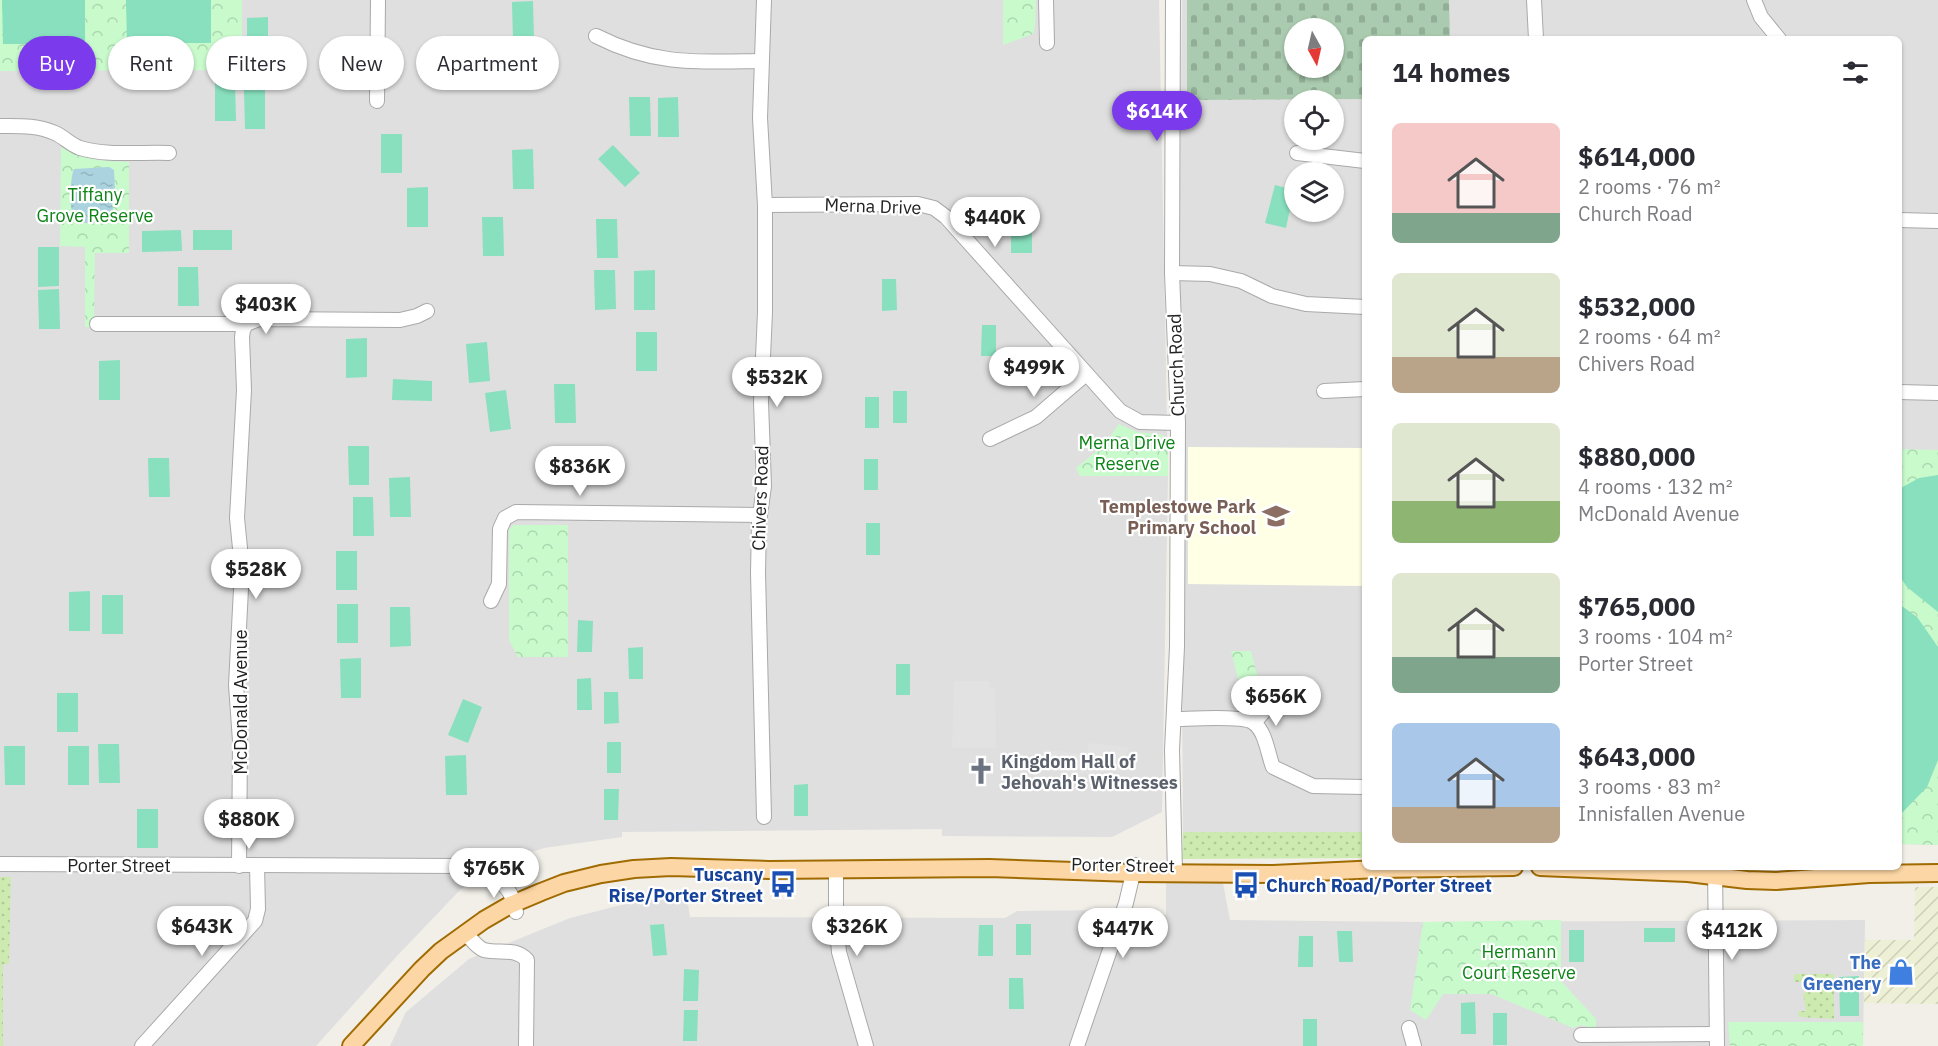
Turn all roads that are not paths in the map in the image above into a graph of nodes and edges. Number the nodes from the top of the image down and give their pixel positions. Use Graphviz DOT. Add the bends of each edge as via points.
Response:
graph roads {
  1 [pos="378,0"];
  2 [pos="764,0"];
  3 [pos="1046,0"];
  4 [pos="1173,0"];
  5 [pos="1534,0"];
  6 [pos="1754,0"];
  7 [pos="596,36"];
  8 [pos="1536,36"];
  9 [pos="1777,36"];
  10 [pos="1047,43"];
  11 [pos="761,62"];
  12 [pos="378,101"];
  13 [pos="0,126"];
  14 [pos="169,153"];
  15 [pos="1297,153"];
  16 [pos="1362,161"];
  17 [pos="765,205"];
  18 [pos="1902,220"];
  19 [pos="1938,221"];
  20 [pos="1172,273"];
  21 [pos="1362,307"];
  22 [pos="427,311"];
  23 [pos="96,324"];
  24 [pos="246,324"];
  25 [pos="1086,374"];
  26 [pos="1362,389"];
  27 [pos="1324,392"];
  28 [pos="1902,392"];
  29 [pos="1938,393"];
  30 [pos="1178,423"];
  31 [pos="990,439"];
  32 [pos="760,515"];
  33 [pos="491,601"];
  34 [pos="1266,709"];
  35 [pos="1174,719"];
  36 [pos="1254,723"];
  37 [pos="1362,787"];
  38 [pos="764,817"];
  39 [pos="0,864"];
  40 [pos="1902,865"];
  41 [pos="1938,865"];
  42 [pos="239,866"];
  43 [pos="257,866"];
  44 [pos="836,869"];
  45 [pos="1134,869"];
  46 [pos="1175,869"];
  47 [pos="1362,869"];
  48 [pos="1610,870"];
  49 [pos="1786,870"];
  50 [pos="1715,872"];
  51 [pos="1938,873"];
  52 [pos="1798,880"];
  53 [pos="512,907"];
  54 [pos="468,936"];
  55 [pos="381,1016"];
  56 [pos="1409,1028"];
  57 [pos="1581,1035"];
  58 [pos="1717,1040"];
  59 [pos="142,1046"];
  60 [pos="351,1046"];
  61 [pos="356,1046"];
  62 [pos="526,1046"];
  63 [pos="866,1046"];
  64 [pos="1077,1046"];
  65 [pos="1414,1046"];
  1 -- 12 [label="street"];
  2 -- 11 [label="street, Chivers Road"];
  3 -- 10 [label="street"];
  4 -- 20 [label="street, Church Road"];
  5 -- 8 [label="street"];
  6 -- 9 [label="street" via="1761,17"];
  7 -- 11 [label="street" via="647,56 682,62"];
  11 -- 17 [label="street, Chivers Road"];
  13 -- 14 [label="street" via="41,128 78,147 96,151"];
  15 -- 16 [label="street"];
  17 -- 25 [label="street, Merna Drive" via="918,204 934,208"];
  17 -- 32 [label="street, Chivers Road" via="761,392 764,486"];
  18 -- 19 [label="street"];
  20 -- 21 [label="street" via="1210,274 1306,304"];
  20 -- 30 [label="street, Church Road"];
  22 -- 24 [label="street" via="400,320 259,319"];
  23 -- 24 [label="street"];
  24 -- 42 [label="street, McDonald Avenue" via="242,337 244,390 237,518 241,590 236,685 240,741"];
  25 -- 30 [label="street, Merna Drive" via="1120,411 1140,422"];
  25 -- 31 [label="street" via="1036,417"];
  26 -- 27 [label="street"];
  28 -- 29 [label="street"];
  30 -- 35 [label="street, Church Road"];
  32 -- 33 [label="street" via="516,512 505,518 500,529 499,584"];
  32 -- 38 [label="street, Chivers Road"];
  34 -- 36 [label="street"];
  35 -- 36 [label="street" via="1239,719"];
  35 -- 46 [label="street, Church Road"];
  36 -- 37 [label="street" via="1273,767 1313,786"];
  39 -- 42 [label="street, Porter Street"];
  40 -- 41 [label="main road"];
  42 -- 43 [label="street, Porter Street"];
  43 -- 53 [label="street, Porter Street" via="460,866 481,870 500,882 510,893"];
  43 -- 59 [label="street" via="255,921"];
  44 -- 45 [label="main road, Porter Street" via="960,860"];
  44 -- 53 [label="main road, Porter Street" via="634,869 564,883"];
  44 -- 63 [label="street" via="839,952"];
  45 -- 46 [label="main road, Porter Street"];
  45 -- 64 [label="street"];
  46 -- 47 [label="main road, Porter Street"];
  48 -- 50 [label="main road"];
  49 -- 52 [label="street" via="1790,878"];
  50 -- 52 [label="main road" via="1748,880"];
  50 -- 58 [label="street"];
  51 -- 52 [label="main road"];
  53 -- 54 [label="main road"];
  54 -- 55 [label="main road" via="422,969"];
  54 -- 62 [label="street" via="483,949 515,952 527,960"];
  55 -- 60 [label="main road"];
  55 -- 61 [label="main road"];
  56 -- 65 [label="street"];
  57 -- 58 [label="street"];
}
